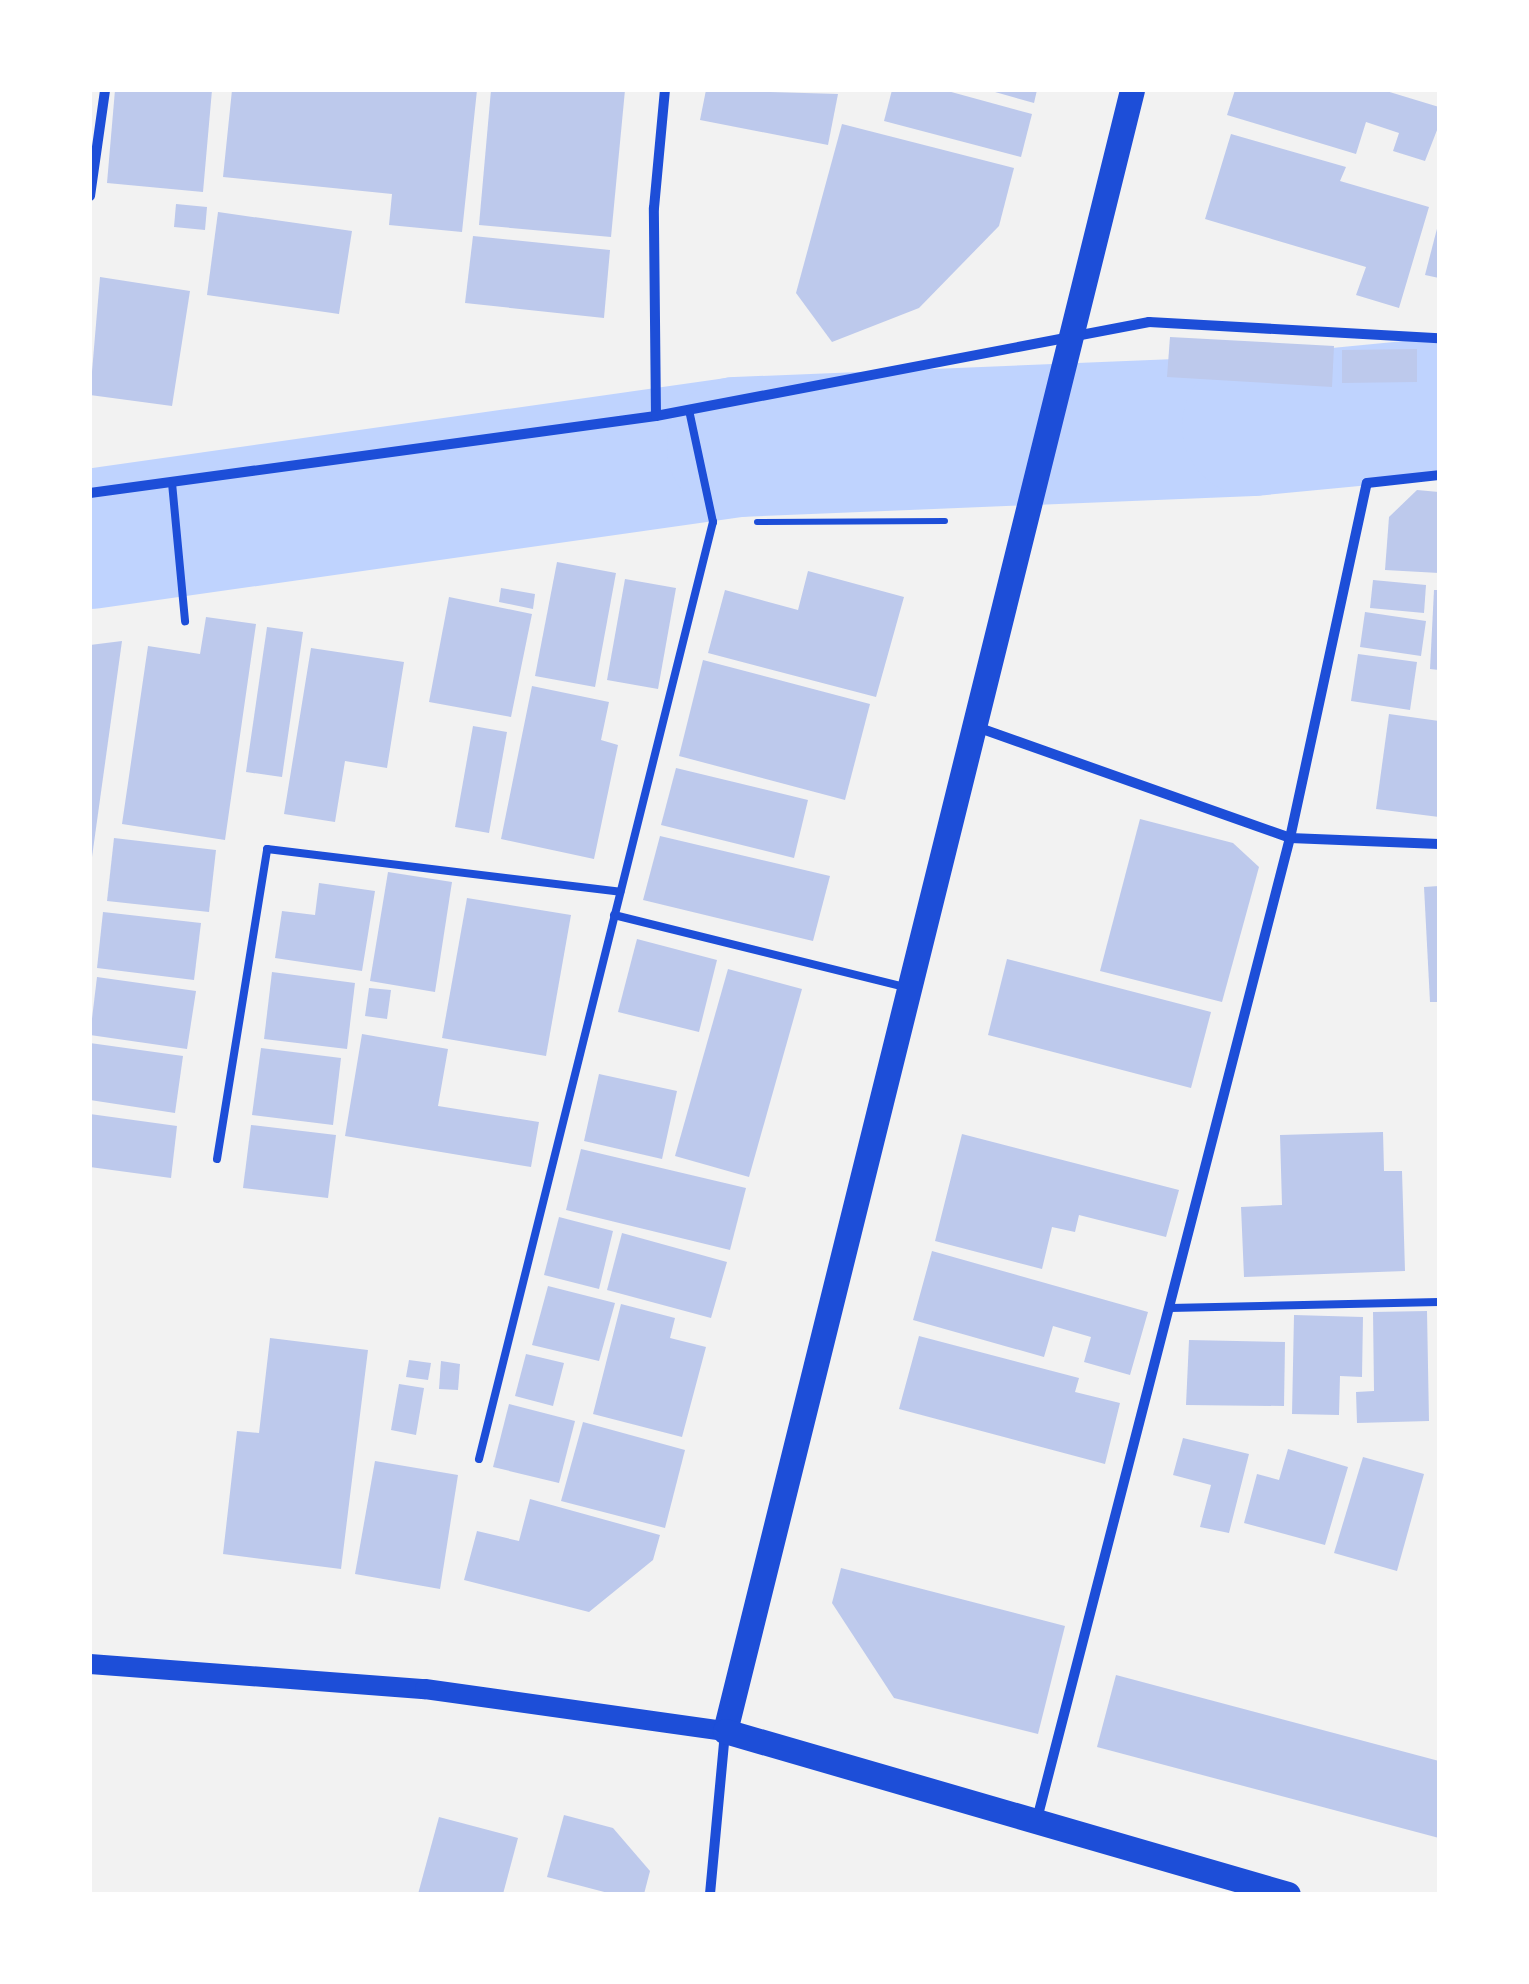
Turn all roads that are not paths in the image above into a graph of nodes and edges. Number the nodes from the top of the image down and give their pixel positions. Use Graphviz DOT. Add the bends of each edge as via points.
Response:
graph roads {
  1 [pos="105,90"];
  2 [pos="665,90"];
  3 [pos="1132,90"];
  4 [pos="90,196"];
  5 [pos="1439,338"];
  6 [pos="1068,342"];
  7 [pos="689,410"];
  8 [pos="656,416"];
  9 [pos="1439,475"];
  10 [pos="172,486"];
  11 [pos="90,494"];
  12 [pos="186,621"];
  13 [pos="974,725"];
  14 [pos="1290,838"];
  15 [pos="1439,844"];
  16 [pos="620,892"];
  17 [pos="614,915"];
  18 [pos="909,988"];
  19 [pos="217,1160"];
  20 [pos="1439,1302"];
  21 [pos="1170,1308"];
  22 [pos="478,1459"];
  23 [pos="90,1664"];
  24 [pos="724,1731"];
  25 [pos="1036,1821"];
  26 [pos="710,1894"];
  27 [pos="1288,1894"];
  1 -- 4 [label="street"];
  2 -- 8 [label="street" via="654,208"];
  3 -- 6 [label="main road"];
  5 -- 6 [label="street" via="1149,322"];
  6 -- 7 [label="street"];
  6 -- 13 [label="main road"];
  7 -- 8 [label="street"];
  7 -- 16 [label="lane" via="714,522"];
  8 -- 10 [label="street"];
  9 -- 14 [label="street" via="1367,482"];
  10 -- 11 [label="street"];
  10 -- 12 [label="lane"];
  13 -- 14 [label="street"];
  13 -- 18 [label="main road"];
  14 -- 15 [label="street"];
  14 -- 21 [label="street"];
  16 -- 17 [label="lane"];
  16 -- 19 [label="lane" via="267,849"];
  17 -- 18 [label="lane"];
  17 -- 22 [label="lane"];
  18 -- 24 [label="main road"];
  20 -- 21 [label="lane"];
  21 -- 25 [label="street"];
  23 -- 24 [label="main road" via="425,1689"];
  24 -- 25 [label="main road"];
  24 -- 26 [label="street"];
  25 -- 27 [label="main road"];
}
